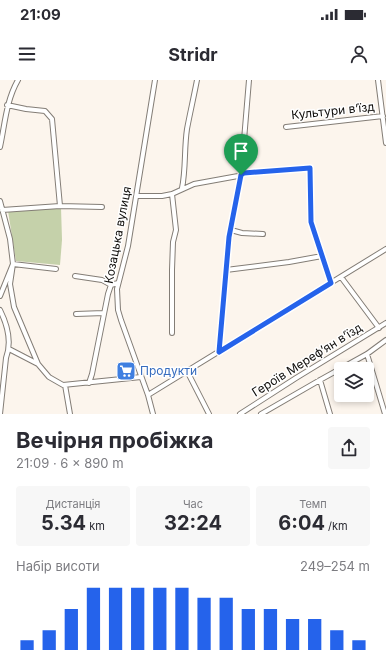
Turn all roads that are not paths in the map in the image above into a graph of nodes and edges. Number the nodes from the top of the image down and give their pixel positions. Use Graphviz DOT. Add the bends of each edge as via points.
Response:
graph roads {
  1 [pos="18,80"];
  2 [pos="155,80"];
  3 [pos="197,80"];
  4 [pos="248,80"];
  5 [pos="378,80"];
  6 [pos="7,105"];
  7 [pos="383,116"];
  8 [pos="5,125"];
  9 [pos="286,127"];
  10 [pos="0,128"];
  11 [pos="386,143"];
  12 [pos="0,147"];
  13 [pos="241,175"];
  14 [pos="182,188"];
  15 [pos="172,194"];
  16 [pos="136,196"];
  17 [pos="0,201"];
  18 [pos="60,206"];
  19 [pos="102,207"];
  20 [pos="2,212"];
  21 [pos="231,230"];
  22 [pos="263,234"];
  23 [pos="386,249"];
  24 [pos="322,256"];
  25 [pos="13,264"];
  26 [pos="56,269"];
  27 [pos="226,270"];
  28 [pos="75,276"];
  29 [pos="341,276"];
  30 [pos="331,283"];
  31 [pos="118,284"];
  32 [pos="111,285"];
  33 [pos="0,296"];
  34 [pos="0,310"];
  35 [pos="104,313"];
  36 [pos="76,314"];
  37 [pos="386,324"];
  38 [pos="379,328"];
  39 [pos="172,333"];
  40 [pos="386,340"];
  41 [pos="10,349"];
  42 [pos="219,352"];
  43 [pos="367,354"];
  44 [pos="0,357"];
  45 [pos="6,358"];
  46 [pos="38,364"];
  47 [pos="187,371"];
  48 [pos="142,377"];
  49 [pos="320,380"];
  50 [pos="89,383"];
  51 [pos="65,385"];
  52 [pos="148,395"];
  53 [pos="270,409"];
  54 [pos="0,414"];
  55 [pos="70,414"];
  56 [pos="153,414"];
  57 [pos="209,414"];
  58 [pos="240,414"];
  59 [pos="261,414"];
  60 [pos="272,414"];
  61 [pos="330,414"];
  62 [pos="385,414"];
  1 -- 6 [label="street"];
  2 -- 16 [label="street, Козацька вулиця"];
  3 -- 14 [label="street" via="187,129"];
  4 -- 13 [label="street"];
  5 -- 7 [label="street"];
  6 -- 8 [label="street"];
  6 -- 18 [label="street" via="45,111 52,119"];
  7 -- 9 [label="street, Культури в’їзд"];
  7 -- 11 [label="street"];
  8 -- 10 [label="street"];
  8 -- 12 [label="street"];
  13 -- 14 [label="street"];
  13 -- 21 [label="street"];
  13 -- 24 [label="street" via="310,168 311,222"];
  14 -- 15 [label="street"];
  15 -- 16 [label="street"];
  15 -- 39 [label="street" via="176,230 173,242"];
  16 -- 31 [label="street, Козацька вулиця" via="128,246"];
  17 -- 20 [label="street"];
  18 -- 19 [label="street"];
  18 -- 20 [label="street"];
  20 -- 25 [label="street" via="10,239"];
  21 -- 22 [label="street"];
  21 -- 27 [label="street"];
  23 -- 29 [label="street"];
  24 -- 27 [label="street"];
  24 -- 30 [label="street"];
  25 -- 26 [label="street"];
  25 -- 33 [label="street"];
  25 -- 46 [label="street" via="10,284 14,307"];
  27 -- 42 [label="street"];
  28 -- 32 [label="street" via="102,280"];
  29 -- 30 [label="street"];
  29 -- 38 [label="street"];
  30 -- 42 [label="street"];
  31 -- 32 [label="street"];
  31 -- 48 [label="street, Козацька вулиця" via="121,320"];
  32 -- 35 [label="street"];
  34 -- 41 [label="street" via="4,317"];
  35 -- 36 [label="street"];
  35 -- 50 [label="street"];
  37 -- 38 [label="street, Героїв Мерефʼян вʼїзд"];
  38 -- 58 [label="street, Героїв Мерефʼян вʼїзд"];
  40 -- 43 [label="street"];
  41 -- 45 [label="street"];
  41 -- 46 [label="street"];
  42 -- 47 [label="street"];
  43 -- 49 [label="street"];
  43 -- 62 [label="street"];
  44 -- 45 [label="street"];
  45 -- 54 [label="street"];
  46 -- 51 [label="street" via="49,377"];
  47 -- 52 [label="street"];
  47 -- 57 [label="street"];
  48 -- 50 [label="street"];
  48 -- 52 [label="street, Козацька вулиця"];
  49 -- 53 [label="street"];
  49 -- 61 [label="street"];
  50 -- 51 [label="street"];
  51 -- 55 [label="street"];
  52 -- 56 [label="street, Козацька вулиця"];
  53 -- 59 [label="street"];
  53 -- 60 [label="street"];
}
